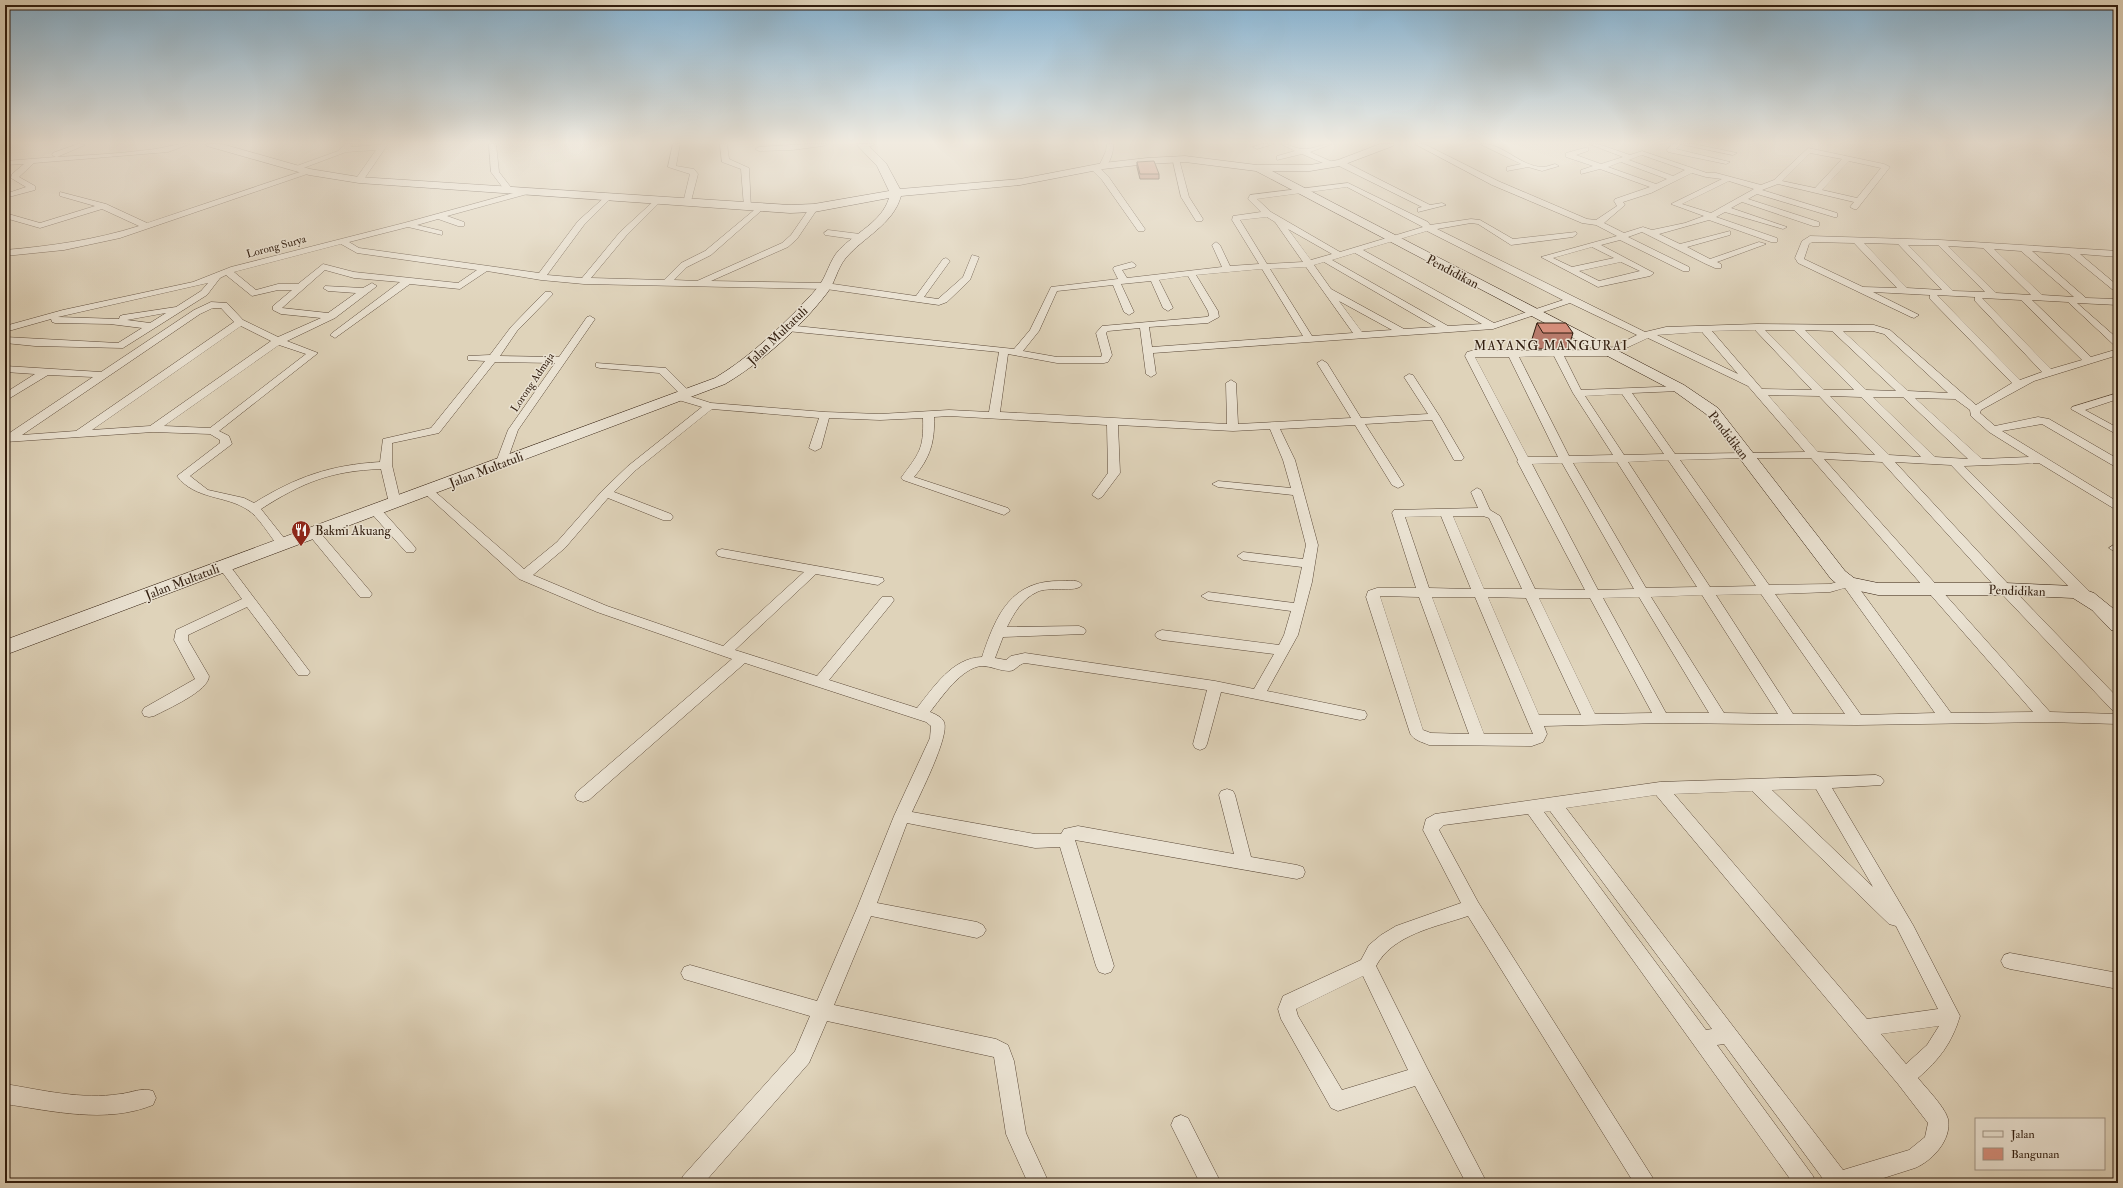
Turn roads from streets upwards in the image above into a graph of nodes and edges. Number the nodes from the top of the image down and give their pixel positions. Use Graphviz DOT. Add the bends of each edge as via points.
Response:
graph roads {
  1 [pos="81,199"];
  2 [pos="226,199"];
  3 [pos="498,199"];
  4 [pos="605,199"];
  5 [pos="648,199"];
  6 [pos="688,199"];
  7 [pos="752,199"];
  8 [pos="861,199"];
  9 [pos="895,199"];
  10 [pos="1120,199"];
  11 [pos="1187,199"];
  12 [pos="1252,199"];
  13 [pos="1316,199"];
  14 [pos="1378,199"];
  15 [pos="1411,199"];
  16 [pos="1532,199"];
  17 [pos="1622,199"];
  18 [pos="1684,199"];
  19 [pos="1741,199"];
  20 [pos="1742,199"];
  21 [pos="1789,199"];
  22 [pos="1843,199"];
  23 [pos="1861,199"];
  24 [pos="657,200"];
  25 [pos="687,203"];
  26 [pos="1442,205"];
  27 [pos="103,206"];
  28 [pos="754,208"];
  29 [pos="814,208"];
  30 [pos="1429,208"];
  31 [pos="1725,209"];
  32 [pos="1268,214"];
  33 [pos="1407,214"];
  34 [pos="5,215"];
  35 [pos="1834,215"];
  36 [pos="438,216"];
  37 [pos="1710,216"];
  38 [pos="1199,219"];
  39 [pos="1277,219"];
  40 [pos="1598,223"];
  41 [pos="461,224"];
  42 [pos="1816,224"];
  43 [pos="407,225"];
  44 [pos="146,226"];
  45 [pos="1783,227"];
  46 [pos="1428,228"];
  47 [pos="1141,229"];
  48 [pos="440,233"];
  49 [pos="828,233"];
  50 [pos="1652,233"];
  51 [pos="1727,233"];
  52 [pos="1573,234"];
  53 [pos="860,237"];
  54 [pos="1623,237"];
  55 [pos="1391,239"];
  56 [pos="1774,240"];
  57 [pos="341,241"];
  58 [pos="1858,242"];
  59 [pos="1901,242"];
  60 [pos="1940,243"];
  61 [pos="1762,244"];
  62 [pos="1216,245"];
  63 [pos="1594,245"];
  64 [pos="1986,246"];
  65 [pos="1680,247"];
  66 [pos="2024,249"];
  67 [pos="1356,250"];
  68 [pos="2072,251"];
  69 [pos="5,253"];
  70 [pos="1340,255"];
  71 [pos="2118,255"];
  72 [pos="975,257"];
  73 [pos="1325,259"];
  74 [pos="1622,259"];
  75 [pos="946,261"];
  76 [pos="1709,262"];
  77 [pos="1308,264"];
  78 [pos="1132,265"];
  79 [pos="1265,266"];
  80 [pos="1718,266"];
  81 [pos="486,268"];
  82 [pos="1227,269"];
  83 [pos="1686,269"];
  84 [pos="1571,270"];
  85 [pos="229,272"];
  86 [pos="1191,274"];
  87 [pos="541,277"];
  88 [pos="216,278"];
  89 [pos="1154,278"];
  90 [pos="408,281"];
  91 [pos="584,281"];
  92 [pos="667,282"];
  93 [pos="1120,282"];
  94 [pos="698,283"];
  95 [pos="826,286"];
  96 [pos="299,288"];
  97 [pos="328,288"];
  98 [pos="1860,288"];
  99 [pos="1327,289"];
  100 [pos="1904,290"];
  101 [pos="2118,291"];
  102 [pos="1949,292"];
  103 [pos="1870,293"];
  104 [pos="548,294"];
  105 [pos="1992,294"];
  106 [pos="1933,296"];
  107 [pos="2038,296"];
  108 [pos="2025,298"];
  109 [pos="1978,299"];
  110 [pos="918,300"];
  111 [pos="1571,300"];
  112 [pos="2083,300"];
  113 [pos="2118,302"];
  114 [pos="2072,303"];
  115 [pos="2118,307"];
  116 [pos="180,308"];
  117 [pos="1168,308"];
  118 [pos="1129,312"];
  119 [pos="1534,313"];
  120 [pos="1914,315"];
  121 [pos="332,316"];
  122 [pos="590,319"];
  123 [pos="38,320"];
  124 [pos="110,321"];
  125 [pos="240,322"];
  126 [pos="151,326"];
  127 [pos="1144,326"];
  128 [pos="1493,326"];
  129 [pos="1758,327"];
  130 [pos="1796,327"];
  131 [pos="787,328"];
  132 [pos="1835,328"];
  133 [pos="5,329"];
  134 [pos="1705,329"];
  135 [pos="1448,330"];
  136 [pos="1404,333"];
  137 [pos="335,335"];
  138 [pos="1646,335"];
  139 [pos="1360,336"];
  140 [pos="1309,339"];
  141 [pos="5,340"];
  142 [pos="278,341"];
  143 [pos="2118,344"];
  144 [pos="1004,350"];
  145 [pos="1148,350"];
  146 [pos="1017,352"];
  147 [pos="2118,352"];
  148 [pos="1609,353"];
  149 [pos="1512,354"];
  150 [pos="1557,354"];
  151 [pos="472,358"];
  152 [pos="492,359"];
  153 [pos="561,360"];
  154 [pos="2090,361"];
  155 [pos="1322,363"];
  156 [pos="600,365"];
  157 [pos="5,369"];
  158 [pos="47,372"];
  159 [pos="2048,372"];
  160 [pos="1151,374"];
  161 [pos="102,375"];
  162 [pos="1409,377"];
  163 [pos="1231,383"];
  164 [pos="2018,384"];
  165 [pos="1680,388"];
  166 [pos="1757,389"];
  167 [pos="1625,391"];
  168 [pos="1578,393"];
  169 [pos="1821,393"];
  170 [pos="1863,394"];
  171 [pos="1904,394"];
  172 [pos="682,396"];
  173 [pos="1958,396"];
  174 [pos="2118,396"];
  175 [pos="5,398"];
  176 [pos="710,406"];
  177 [pos="1976,409"];
  178 [pos="928,414"];
  179 [pos="825,415"];
  180 [pos="994,415"];
  181 [pos="1435,417"];
  182 [pos="1359,421"];
  183 [pos="1112,422"];
  184 [pos="1274,427"];
  185 [pos="1233,428"];
  186 [pos="153,430"];
  187 [pos="1993,430"];
  188 [pos="212,431"];
  189 [pos="2118,432"];
  190 [pos="79,434"];
  191 [pos="7,439"];
  192 [pos="816,448"];
  193 [pos="1744,455"];
  194 [pos="1813,455"];
  195 [pos="1458,458"];
  196 [pos="1565,458"];
  197 [pos="1673,458"];
  198 [pos="1620,459"];
  199 [pos="1886,459"];
  200 [pos="2041,460"];
  201 [pos="1523,461"];
  202 [pos="1932,461"];
  203 [pos="502,462"];
  204 [pos="1954,462"];
  205 [pos="1979,463"];
  206 [pos="2118,464"];
  207 [pos="386,465"];
  208 [pos="1218,484"];
  209 [pos="1398,485"];
  210 [pos="428,491"];
  211 [pos="1298,492"];
  212 [pos="1477,492"];
  213 [pos="606,493"];
  214 [pos="1098,495"];
  215 [pos="395,503"];
  216 [pos="2118,507"];
  217 [pos="254,508"];
  218 [pos="375,510"];
  219 [pos="1004,511"];
  220 [pos="1446,512"];
  221 [pos="1485,512"];
  222 [pos="667,517"];
  223 [pos="313,532"];
  224 [pos="282,543"];
  225 [pos="410,549"];
  226 [pos="722,553"];
  227 [pos="1243,556"];
  228 [pos="1310,564"];
  229 [pos="223,565"];
  230 [pos="813,570"];
  231 [pos="524,576"];
  232 [pos="878,581"];
  233 [pos="1848,583"];
  234 [pos="1076,585"];
  235 [pos="1934,588"];
  236 [pos="2005,589"];
  237 [pos="1704,591"];
  238 [pos="1765,591"];
  239 [pos="1642,592"];
  240 [pos="1424,593"];
  241 [pos="1478,593"];
  242 [pos="365,594"];
  243 [pos="1532,594"];
  244 [pos="1594,594"];
  245 [pos="2084,594"];
  246 [pos="1208,596"];
  247 [pos="887,600"];
  248 [pos="249,601"];
  249 [pos="1299,608"];
  250 [pos="2118,625"];
  251 [pos="1079,631"];
  252 [pos="997,632"];
  253 [pos="1162,635"];
  254 [pos="5,648"];
  255 [pos="1284,650"];
  256 [pos="725,652"];
  257 [pos="743,657"];
  258 [pos="987,662"];
  259 [pos="303,672"];
  260 [pos="820,682"];
  261 [pos="1215,686"];
  262 [pos="1258,695"];
  263 [pos="2118,706"];
  264 [pos="149,712"];
  265 [pos="920,714"];
  266 [pos="1360,715"];
  267 [pos="1946,717"];
  268 [pos="2046,717"];
  269 [pos="1590,718"];
  270 [pos="1662,718"];
  271 [pos="1719,718"];
  272 [pos="1788,719"];
  273 [pos="1858,720"];
  274 [pos="2118,720"];
  275 [pos="1535,721"];
  276 [pos="1478,739"];
  277 [pos="1200,744"];
  278 [pos="1876,781"];
  279 [pos="1820,782"];
  280 [pos="1755,784"];
  281 [pos="1660,788"];
  282 [pos="1227,795"];
  283 [pos="583,796"];
  284 [pos="1554,804"];
  285 [pos="1531,806"];
  286 [pos="902,816"];
  287 [pos="1066,840"];
  288 [pos="1244,863"];
  289 [pos="1297,872"];
  290 [pos="866,908"];
  291 [pos="1472,908"];
  292 [pos="1646,927"];
  293 [pos="976,930"];
  294 [pos="1907,930"];
  295 [pos="1624,932"];
  296 [pos="2010,961"];
  297 [pos="1105,966"];
  298 [pos="1367,966"];
  299 [pos="690,973"];
  300 [pos="2118,981"];
  301 [pos="822,1011"];
  302 [pos="1951,1016"];
  303 [pos="1864,1028"];
  304 [pos="1727,1034"];
  305 [pos="1701,1040"];
  306 [pos="1420,1075"];
  307 [pos="1905,1077"];
  308 [pos="5,1094"];
  309 [pos="146,1098"];
  310 [pos="1181,1125"];
  311 [pos="690,1183"];
  312 [pos="1039,1183"];
  313 [pos="1211,1183"];
  314 [pos="1477,1183"];
  315 [pos="1646,1183"];
  316 [pos="1806,1183"];
  317 [pos="1838,1183"];
  1 -- 27 [label="street"];
  2 -- 44 [label="street"];
  3 -- 36 [label="street, Lorong Surya"];
  4 -- 87 [label="street" via="581,223"];
  5 -- 24 [label="street"];
  6 -- 25 [label="street"];
  7 -- 28 [label="street"];
  8 -- 29 [label="street"];
  9 -- 53 [label="street, Jalan Multatuli" via="895,204 884,216"];
  10 -- 47 [label="street"];
  11 -- 38 [label="street"];
  12 -- 32 [label="street"];
  13 -- 55 [label="street, Pendidikan"];
  14 -- 33 [label="street"];
  15 -- 30 [label="street"];
  16 -- 40 [label="street" via="1585,221"];
  17 -- 40 [label="street" via="1618,201 1620,207"];
  18 -- 37 [label="street" via="1674,204"];
  19 -- 31 [label="street"];
  20 -- 42 [label="street"];
  21 -- 35 [label="street"];
  22 -- 23 [label="street" via="1857,204"];
  24 -- 25 [label="street"];
  24 -- 91 [label="street" via="622,234"];
  25 -- 28 [label="street"];
  26 -- 30 [label="street"];
  27 -- 34 [label="street" via="40,226"];
  27 -- 44 [label="street"];
  28 -- 29 [label="street"];
  28 -- 92 [label="street" via="708,253 684,265"];
  29 -- 94 [label="street" via="794,237 784,245"];
  30 -- 33 [label="street"];
  31 -- 37 [label="street"];
  31 -- 45 [label="street"];
  32 -- 39 [label="street"];
  32 -- 79 [label="street" via="1236,218"];
  33 -- 46 [label="street"];
  36 -- 41 [label="street"];
  36 -- 43 [label="street, Lorong Surya"];
  37 -- 50 [label="street"];
  37 -- 56 [label="street"];
  39 -- 70 [label="street"];
  39 -- 77 [label="street"];
  40 -- 54 [label="street"];
  43 -- 48 [label="street"];
  43 -- 57 [label="street, Lorong Surya"];
  44 -- 69 [label="street" via="83,244"];
  46 -- 52 [label="street" via="1475,221 1511,242"];
  46 -- 55 [label="street"];
  46 -- 111 [label="street"];
  49 -- 53 [label="street"];
  50 -- 54 [label="street" via="1641,229"];
  50 -- 65 [label="street"];
  51 -- 65 [label="street"];
  53 -- 95 [label="street, Jalan Multatuli" via="840,258"];
  54 -- 63 [label="street"];
  54 -- 83 [label="street"];
  55 -- 67 [label="street"];
  55 -- 119 [label="street, Pendidikan"];
  57 -- 81 [label="street" via="357,250"];
  57 -- 85 [label="street, Lorong Surya"];
  58 -- 59 [label="street"];
  58 -- 98 [label="street" via="1808,240 1799,258"];
  58 -- 100 [label="street"];
  59 -- 60 [label="street"];
  59 -- 102 [label="street"];
  60 -- 64 [label="street"];
  60 -- 105 [label="street"];
  61 -- 76 [label="street"];
  62 -- 82 [label="street"];
  63 -- 74 [label="street"];
  63 -- 84 [label="street" via="1546,257"];
  64 -- 66 [label="street"];
  64 -- 107 [label="street"];
  65 -- 76 [label="street"];
  66 -- 68 [label="street"];
  66 -- 112 [label="street"];
  67 -- 70 [label="street"];
  67 -- 128 [label="street"];
  68 -- 71 [label="street"];
  68 -- 101 [label="street"];
  70 -- 73 [label="street"];
  72 -- 110 [label="street" via="967,278 944,300"];
  73 -- 77 [label="street"];
  73 -- 135 [label="street"];
  74 -- 84 [label="street"];
  74 -- 84 [label="street" via="1651,273 1598,284"];
  75 -- 110 [label="street"];
  76 -- 80 [label="street"];
  77 -- 79 [label="street"];
  77 -- 99 [label="street"];
  78 -- 93 [label="street" via="1117,269"];
  79 -- 82 [label="street"];
  79 -- 140 [label="street"];
  81 -- 87 [label="street"];
  81 -- 90 [label="street" via="460,286"];
  82 -- 86 [label="street"];
  85 -- 88 [label="street, Lorong Surya"];
  85 -- 96 [label="street" via="256,294 278,287"];
  86 -- 89 [label="street"];
  86 -- 127 [label="street" via="1214,317 1208,320"];
  87 -- 91 [label="street"];
  88 -- 116 [label="street" via="204,293"];
  88 -- 123 [label="street"];
  89 -- 93 [label="street"];
  89 -- 117 [label="street"];
  90 -- 96 [label="street" via="354,275 323,267"];
  90 -- 137 [label="street"];
  91 -- 92 [label="street"];
  92 -- 94 [label="street"];
  93 -- 118 [label="street"];
  93 -- 146 [label="street" via="1052,290 1034,331"];
  94 -- 95 [label="street"];
  95 -- 110 [label="street"];
  95 -- 131 [label="street, Jalan Multatuli"];
  96 -- 121 [label="street" via="276,306 277,310"];
  97 -- 121 [label="street" via="368,288"];
  98 -- 100 [label="street"];
  98 -- 103 [label="street"];
  99 -- 136 [label="street"];
  99 -- 139 [label="street"];
  100 -- 102 [label="street"];
  102 -- 105 [label="street"];
  103 -- 106 [label="street"];
  103 -- 120 [label="street"];
  104 -- 152 [label="street" via="514,328"];
  105 -- 108 [label="street"];
  106 -- 109 [label="street"];
  106 -- 164 [label="street"];
  107 -- 108 [label="street"];
  107 -- 112 [label="street"];
  108 -- 109 [label="street"];
  108 -- 114 [label="street"];
  108 -- 154 [label="street"];
  109 -- 159 [label="street"];
  111 -- 119 [label="street"];
  111 -- 138 [label="street"];
  112 -- 113 [label="street"];
  114 -- 115 [label="street"];
  114 -- 143 [label="street"];
  116 -- 124 [label="street"];
  116 -- 126 [label="street"];
  119 -- 128 [label="street"];
  119 -- 148 [label="street, Pendidikan"];
  121 -- 142 [label="street"];
  122 -- 153 [label="street, Lorong Admaja"];
  123 -- 124 [label="street"];
  123 -- 133 [label="street"];
  124 -- 126 [label="street"];
  125 -- 142 [label="street"];
  125 -- 161 [label="street" via="224,305 211,305"];
  125 -- 190 [label="street"];
  126 -- 141 [label="street" via="120,346 34,344"];
  127 -- 145 [label="street"];
  127 -- 146 [label="street" via="1102,330 1107,356 1104,360 1057,360"];
  128 -- 135 [label="street"];
  129 -- 130 [label="street"];
  129 -- 134 [label="street"];
  129 -- 169 [label="street"];
  130 -- 132 [label="street"];
  130 -- 170 [label="street"];
  131 -- 144 [label="street"];
  131 -- 172 [label="street, Jalan Multatuli" via="733,374"];
  132 -- 171 [label="street"];
  132 -- 173 [label="street" via="1874,328 1887,332"];
  134 -- 138 [label="street" via="1666,330"];
  134 -- 166 [label="street"];
  135 -- 136 [label="street"];
  136 -- 139 [label="street"];
  138 -- 148 [label="street"];
  138 -- 166 [label="street"];
  139 -- 140 [label="street"];
  140 -- 145 [label="street"];
  142 -- 186 [label="street"];
  142 -- 188 [label="street" via="313,353"];
  144 -- 146 [label="street"];
  144 -- 180 [label="street"];
  145 -- 160 [label="street"];
  147 -- 154 [label="street"];
  148 -- 150 [label="street"];
  148 -- 165 [label="street, Pendidikan"];
  149 -- 150 [label="street"];
  149 -- 196 [label="street"];
  149 -- 201 [label="street" via="1470,356"];
  150 -- 168 [label="street"];
  151 -- 152 [label="street"];
  152 -- 153 [label="street"];
  152 -- 207 [label="street" via="435,431 387,441"];
  153 -- 203 [label="street, Lorong Admaja" via="513,430"];
  154 -- 159 [label="street"];
  155 -- 182 [label="street"];
  156 -- 172 [label="street" via="662,370"];
  157 -- 158 [label="street"];
  158 -- 161 [label="street"];
  158 -- 175 [label="street"];
  159 -- 164 [label="street"];
  161 -- 191 [label="street"];
  162 -- 181 [label="street"];
  163 -- 185 [label="street"];
  164 -- 177 [label="street"];
  165 -- 167 [label="street"];
  165 -- 193 [label="street, Pendidikan" via="1712,411"];
  166 -- 169 [label="street"];
  166 -- 194 [label="street"];
  167 -- 168 [label="street"];
  167 -- 197 [label="street"];
  168 -- 198 [label="street"];
  169 -- 170 [label="street"];
  169 -- 199 [label="street"];
  170 -- 171 [label="street"];
  170 -- 202 [label="street"];
  171 -- 173 [label="street"];
  171 -- 205 [label="street"];
  172 -- 176 [label="street"];
  172 -- 203 [label="street, Jalan Multatuli"];
  173 -- 177 [label="street"];
  174 -- 189 [label="street" via="2076,409"];
  176 -- 179 [label="street"];
  176 -- 213 [label="street" via="632,468"];
  177 -- 187 [label="street" via="1976,414"];
  178 -- 179 [label="street"];
  178 -- 180 [label="street"];
  178 -- 219 [label="street" via="927,449 923,460 907,478"];
  179 -- 192 [label="street"];
  180 -- 183 [label="street"];
  181 -- 182 [label="street"];
  181 -- 195 [label="street"];
  182 -- 184 [label="street"];
  182 -- 209 [label="street"];
  183 -- 185 [label="street"];
  183 -- 214 [label="street" via="1114,473"];
  184 -- 185 [label="street"];
  184 -- 211 [label="street" via="1289,460"];
  186 -- 188 [label="street"];
  186 -- 190 [label="street"];
  187 -- 200 [label="street"];
  187 -- 206 [label="street" via="2038,420 2045,421"];
  188 -- 217 [label="street" via="225,438 226,444 183,476 204,492"];
  190 -- 191 [label="street"];
  193 -- 194 [label="street"];
  193 -- 197 [label="street"];
  193 -- 233 [label="street, Pendidikan" via="1838,574"];
  194 -- 199 [label="street"];
  194 -- 235 [label="street"];
  196 -- 198 [label="street"];
  196 -- 201 [label="street"];
  196 -- 239 [label="street"];
  197 -- 198 [label="street"];
  197 -- 238 [label="street"];
  198 -- 237 [label="street"];
  199 -- 202 [label="street"];
  199 -- 236 [label="street"];
  200 -- 205 [label="street"];
  200 -- 216 [label="street"];
  201 -- 244 [label="street"];
  202 -- 204 [label="street"];
  203 -- 210 [label="street, Jalan Multatuli"];
  204 -- 205 [label="street"];
  204 -- 245 [label="street"];
  207 -- 215 [label="street"];
  207 -- 217 [label="street" via="319,474 280,492"];
  208 -- 211 [label="street"];
  210 -- 215 [label="street, Jalan Multatuli"];
  210 -- 231 [label="street"];
  211 -- 228 [label="street" via="1312,545"];
  212 -- 221 [label="street"];
  213 -- 222 [label="street"];
  213 -- 231 [label="street" via="561,545"];
  215 -- 218 [label="street, Jalan Multatuli"];
  217 -- 224 [label="street"];
  218 -- 223 [label="street, Jalan Multatuli"];
  218 -- 225 [label="street"];
  220 -- 221 [label="street"];
  220 -- 240 [label="street" via="1398,513"];
  220 -- 241 [label="street"];
  221 -- 243 [label="street" via="1494,516"];
  223 -- 224 [label="street, Jalan Multatuli"];
  223 -- 242 [label="street"];
  224 -- 229 [label="street, Jalan Multatuli"];
  226 -- 230 [label="street"];
  227 -- 228 [label="street"];
  228 -- 249 [label="street"];
  229 -- 248 [label="street"];
  229 -- 254 [label="street, Jalan Multatuli"];
  230 -- 232 [label="street" via="838,572"];
  230 -- 256 [label="street"];
  231 -- 256 [label="street" via="602,609"];
  233 -- 235 [label="street, Pendidikan" via="1878,589"];
  233 -- 238 [label="street" via="1830,588"];
  233 -- 267 [label="street"];
  234 -- 252 [label="street" via="1045,586 1031,590 1014,603"];
  235 -- 236 [label="street, Pendidikan"];
  235 -- 268 [label="street"];
  236 -- 245 [label="street, Pendidikan"];
  236 -- 263 [label="street"];
  237 -- 238 [label="street"];
  237 -- 239 [label="street"];
  237 -- 272 [label="street"];
  238 -- 273 [label="street"];
  239 -- 244 [label="street"];
  239 -- 271 [label="street"];
  240 -- 241 [label="street"];
  240 -- 276 [label="street"];
  240 -- 276 [label="street" via="1373,594 1417,733 1428,739"];
  241 -- 243 [label="street"];
  241 -- 275 [label="street"];
  243 -- 244 [label="street"];
  243 -- 269 [label="street"];
  244 -- 270 [label="street"];
  245 -- 250 [label="street"];
  246 -- 249 [label="street"];
  247 -- 260 [label="street"];
  248 -- 259 [label="street"];
  248 -- 264 [label="street" via="182,633 181,640 202,680 190,690"];
  249 -- 255 [label="street"];
  251 -- 252 [label="street"];
  252 -- 258 [label="street"];
  253 -- 255 [label="street"];
  255 -- 262 [label="street"];
  256 -- 257 [label="street"];
  257 -- 260 [label="street"];
  257 -- 283 [label="street"];
  258 -- 261 [label="street" via="1010,666 1016,660 1026,658"];
  258 -- 265 [label="street" via="974,662 961,669"];
  260 -- 265 [label="street"];
  261 -- 262 [label="street"];
  261 -- 277 [label="street"];
  262 -- 266 [label="street"];
  265 -- 286 [label="street" via="938,724 938,731"];
  267 -- 268 [label="street"];
  267 -- 273 [label="street"];
  268 -- 274 [label="street"];
  269 -- 270 [label="street"];
  269 -- 275 [label="street"];
  270 -- 271 [label="street"];
  271 -- 272 [label="street"];
  272 -- 273 [label="street"];
  275 -- 276 [label="street" via="1540,734 1538,738"];
  278 -- 279 [label="street"];
  279 -- 280 [label="street"];
  279 -- 294 [label="street"];
  280 -- 281 [label="street"];
  280 -- 294 [label="street"];
  281 -- 284 [label="street"];
  281 -- 303 [label="street"];
  282 -- 288 [label="street"];
  284 -- 285 [label="street"];
  284 -- 292 [label="street"];
  285 -- 291 [label="street" via="1441,819 1432,824 1431,830 1436,841"];
  285 -- 295 [label="street"];
  286 -- 287 [label="street" via="1035,841"];
  286 -- 290 [label="street"];
  287 -- 288 [label="street" via="1070,834 1078,833"];
  287 -- 297 [label="street"];
  288 -- 289 [label="street"];
  290 -- 293 [label="street"];
  290 -- 301 [label="street"];
  291 -- 298 [label="street" via="1402,931 1375,951"];
  291 -- 315 [label="street"];
  292 -- 295 [label="street"];
  292 -- 304 [label="street"];
  294 -- 302 [label="street"];
  295 -- 305 [label="street"];
  296 -- 300 [label="street"];
  298 -- 306 [label="street"];
  298 -- 306 [label="street" via="1289,1002 1287,1009 1290,1019 1338,1101"];
  299 -- 301 [label="street"];
  301 -- 311 [label="street" via="802,1057"];
  301 -- 312 [label="street" via="996,1048 1000,1051 1004,1061 1016,1134"];
  302 -- 303 [label="street"];
  302 -- 307 [label="street" via="1946,1034 1935,1052"];
  303 -- 307 [label="street"];
  304 -- 305 [label="street"];
  304 -- 317 [label="street"];
  305 -- 316 [label="street"];
  306 -- 314 [label="street"];
  307 -- 317 [label="street" via="1938,1120 1932,1144 1915,1158"];
  308 -- 309 [label="street" via="79,1104 119,1104"];
  310 -- 313 [label="street"];
}
